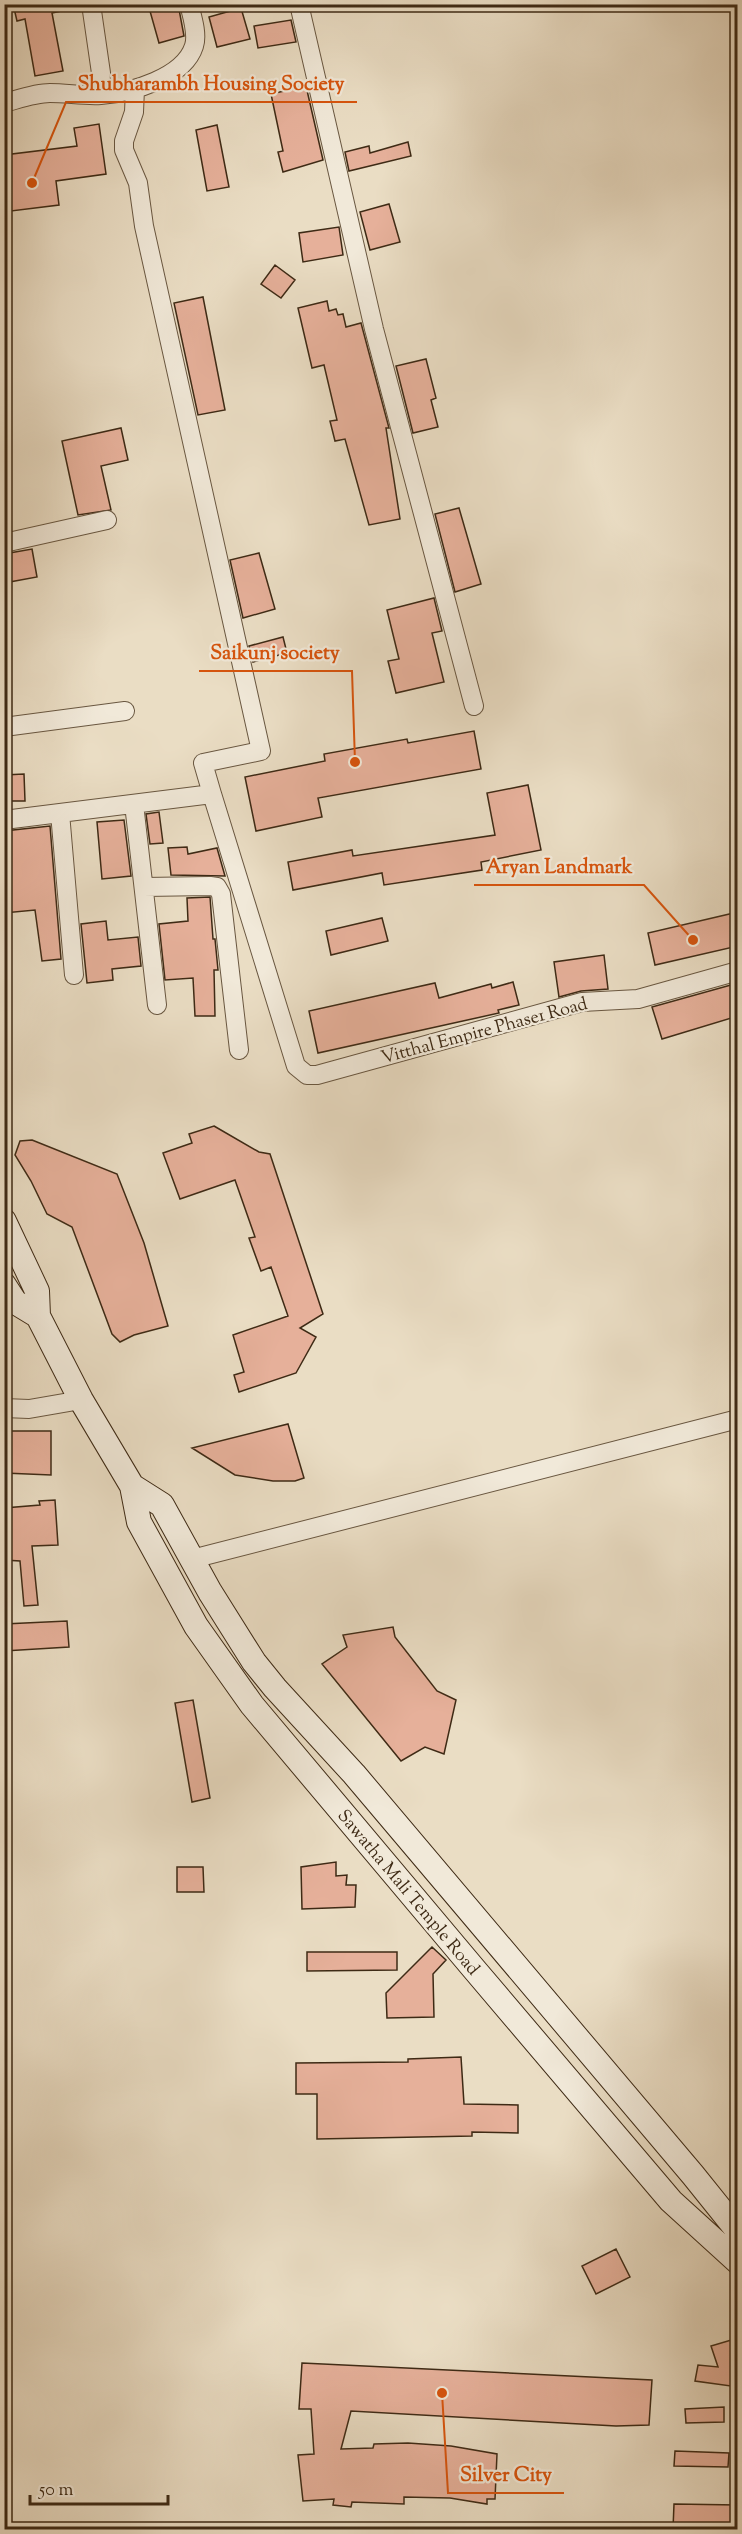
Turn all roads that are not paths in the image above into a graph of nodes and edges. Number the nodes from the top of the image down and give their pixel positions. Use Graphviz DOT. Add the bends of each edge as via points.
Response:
graph roads {
  1 [pos="91,4"];
  2 [pos="189,4"];
  3 [pos="299,4"];
  4 [pos="135,89"];
  5 [pos="100,95"];
  6 [pos="4,103"];
  7 [pos="107,520"];
  8 [pos="4,543"];
  9 [pos="474,706"];
  10 [pos="124,711"];
  11 [pos="4,727"];
  12 [pos="212,794"];
  13 [pos="134,804"];
  14 [pos="60,813"];
  15 [pos="4,820"];
  16 [pos="144,887"];
  17 [pos="738,970"];
  18 [pos="74,975"];
  19 [pos="157,1005"];
  20 [pos="239,1050"];
  21 [pos="4,1221"];
  22 [pos="4,1285"];
  23 [pos="38,1316"];
  24 [pos="81,1400"];
  25 [pos="4,1408"];
  26 [pos="738,1419"];
  27 [pos="132,1486"];
  28 [pos="192,1559"];
  29 [pos="738,2231"];
  30 [pos="738,2262"];
  1 -- 5 [label="street" via="101,73"];
  2 -- 4 [label="street" via="195,44 189,55 174,72"];
  3 -- 9 [label="street" via="374,329"];
  4 -- 5 [label="street"];
  4 -- 12 [label="street" via="134,112 124,150 140,192 144,226 261,751 203,763"];
  5 -- 6 [label="street" via="47,93"];
  7 -- 8 [label="street"];
  10 -- 11 [label="street"];
  12 -- 13 [label="street"];
  12 -- 17 [label="street, Vitthal Empire Phase1 Road" via="296,1066 307,1076 582,1002 638,999"];
  13 -- 14 [label="street"];
  13 -- 16 [label="street"];
  14 -- 15 [label="street"];
  14 -- 18 [label="street"];
  16 -- 19 [label="street"];
  16 -- 20 [label="street" via="210,886 217,887 222,894"];
  21 -- 23 [label="street, Sawatha Mali Temple Road" via="37,1291"];
  22 -- 23 [label="street, Sawatha Mali Temple Road" via="15,1302"];
  23 -- 24 [label="street, Sawatha Mali Temple Road"];
  24 -- 25 [label="street" via="29,1409"];
  24 -- 27 [label="street, Sawatha Mali Temple Road"];
  26 -- 28 [label="street"];
  27 -- 28 [label="street, Sawatha Mali Temple Road" via="162,1505"];
  27 -- 30 [label="street, Sawatha Mali Temple Road" via="139,1522 196,1626 252,1705 671,2201"];
  28 -- 29 [label="street, Sawatha Mali Temple Road" via="274,1688 354,1774"];
}
